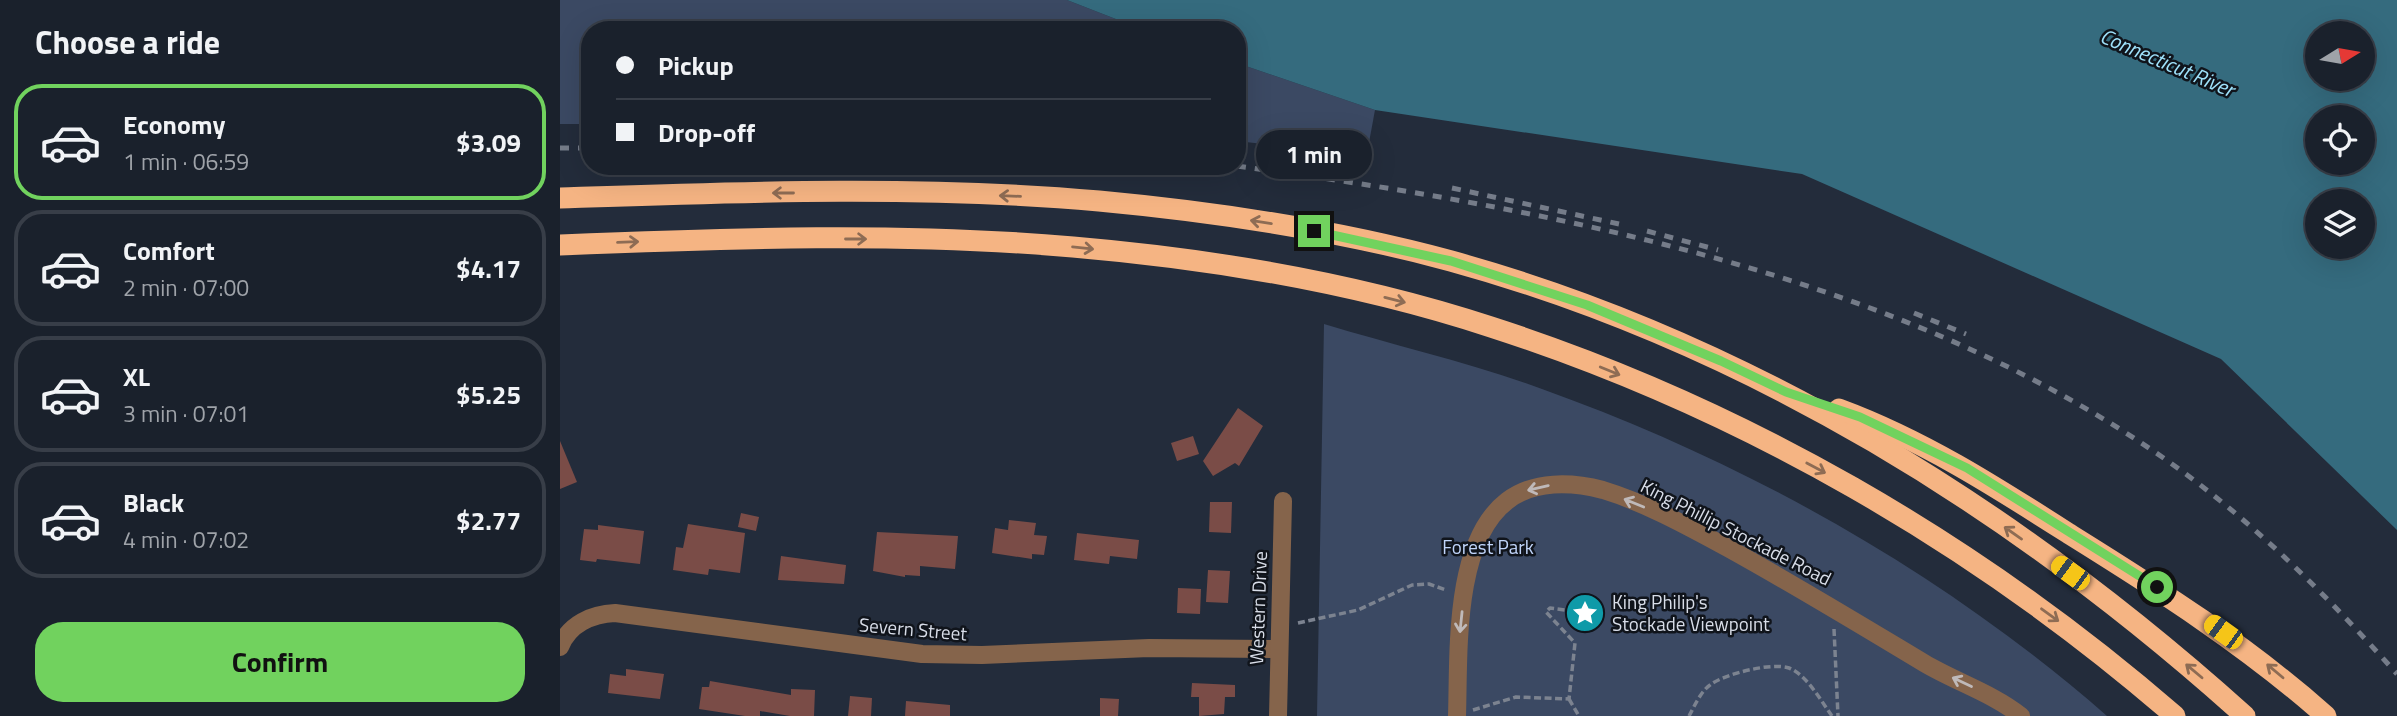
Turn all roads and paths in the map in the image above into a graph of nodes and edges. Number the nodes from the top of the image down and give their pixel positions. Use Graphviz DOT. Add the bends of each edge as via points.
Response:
graph roads {
  1 [pos="560,198"];
  2 [pos="560,245"];
  3 [pos="1786,392"];
  4 [pos="1283,501"];
  5 [pos="1466,591"];
  6 [pos="1833,606"];
  7 [pos="1580,612"];
  8 [pos="1278,630"];
  9 [pos="560,647"];
  10 [pos="1278,649"];
  11 [pos="1569,699"];
  12 [pos="1457,713"];
  13 [pos="1278,716"];
  14 [pos="1579,716"];
  15 [pos="1689,716"];
  16 [pos="1832,716"];
  17 [pos="1838,716"];
  18 [pos="2021,716"];
  19 [pos="2175,716"];
  20 [pos="2245,716"];
  21 [pos="2326,716"];
  3 -- 1 [label="highway, one-way" via="1656,332 1520,282 1383,244 1244,219 1099,201 957,194"];
  2 -- 19 [label="highway, one-way" via="877,239 1076,247 1317,282 1476,322 1672,397 1830,475 2000,579"];
  20 -- 3 [label="highway, one-way" via="2144,629 2031,545 1912,464"];
  21 -- 3 [label="highway, one-way" via="2262,660 2191,610 1967,468 1860,417"];
  4 -- 8 [label="street, Western Drive"];
  6 -- 5 [label="street, King Phillip Stockade Road, one-way" via="1668,517 1605,491 1563,484 1521,492 1492,515 1476,544"];
  5 -- 8 [label="path" via="1412,585 1358,610 1309,618"];
  5 -- 12 [label="street, King Phillip Stockade Road, one-way" via="1460,621"];
  6 -- 17 [label="path"];
  18 -- 6 [label="street, King Phillip Stockade Road, one-way"];
  7 -- 11 [label="path" via="1550,608 1546,612 1574,643"];
  8 -- 10 [label="street, Western Drive"];
  9 -- 10 [label="street, Severn Street" via="583,621 615,613 922,654"];
  10 -- 13 [label="street, Western Drive"];
  11 -- 12 [label="path" via="1516,697"];
  11 -- 14 [label="path"];
  15 -- 16 [label="path" via="1709,685 1765,667 1788,668 1810,685"];
}
